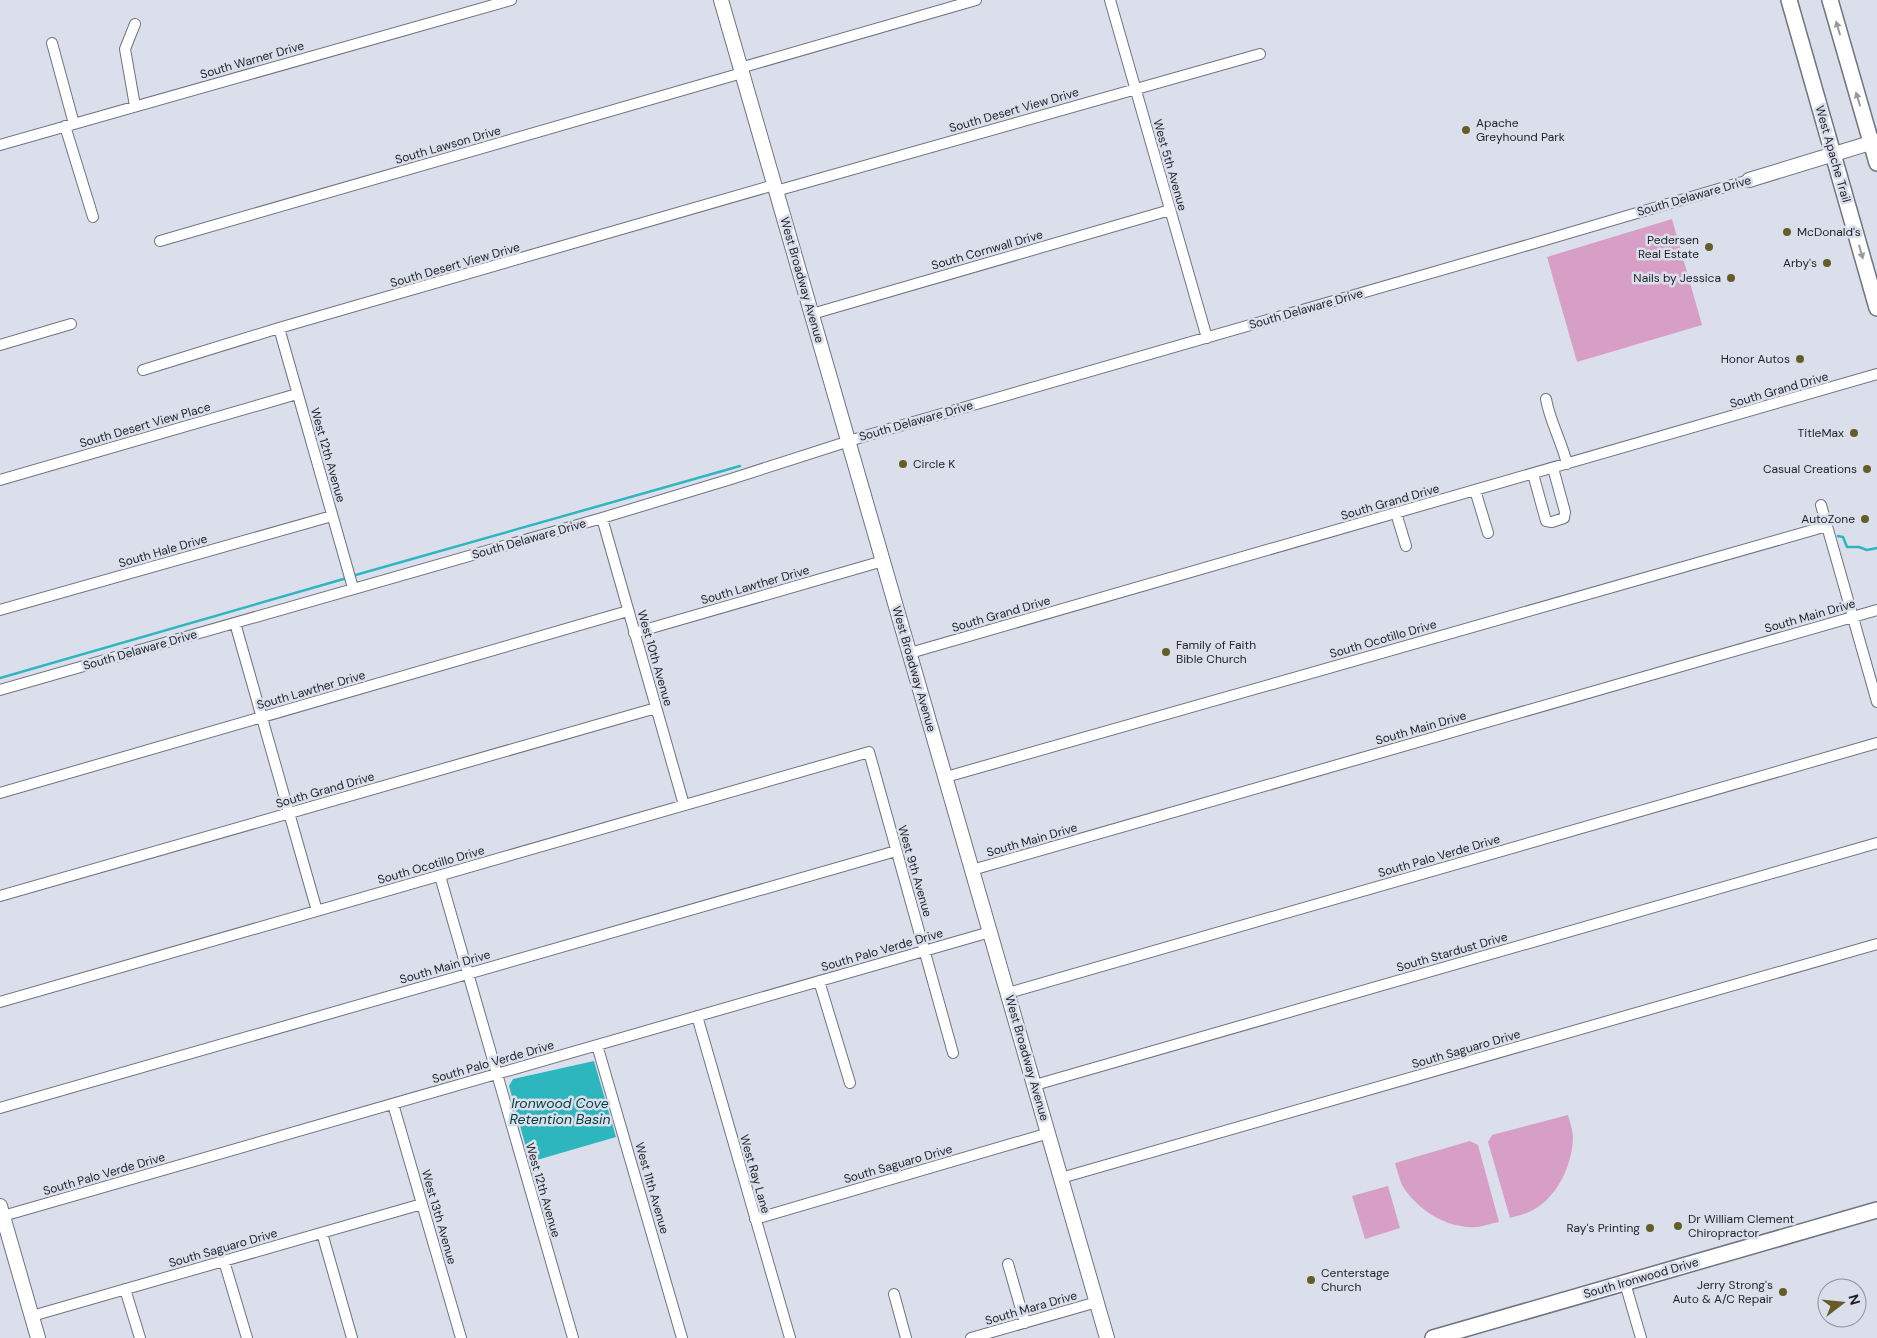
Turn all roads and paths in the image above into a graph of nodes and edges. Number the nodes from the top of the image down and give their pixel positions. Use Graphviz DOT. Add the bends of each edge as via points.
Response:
graph roads {
  1 [pos="511,0"];
  2 [pos="721,0"];
  3 [pos="976,0"];
  4 [pos="1110,0"];
  5 [pos="1789,0"];
  6 [pos="1830,0"];
  7 [pos="135,24"];
  8 [pos="52,43"];
  9 [pos="1260,54"];
  10 [pos="741,70"];
  11 [pos="1135,88"];
  12 [pos="136,106"];
  13 [pos="69,125"];
  14 [pos="1874,142"];
  15 [pos="0,145"];
  16 [pos="1834,154"];
  17 [pos="1877,163"];
  18 [pos="1749,180"];
  19 [pos="775,188"];
  20 [pos="1170,210"];
  21 [pos="93,217"];
  22 [pos="160,241"];
  23 [pos="1877,308"];
  24 [pos="812,314"];
  25 [pos="71,324"];
  26 [pos="279,328"];
  27 [pos="1207,338"];
  28 [pos="0,345"];
  29 [pos="143,370"];
  30 [pos="1877,374"];
  31 [pos="297,394"];
  32 [pos="1546,399"];
  33 [pos="848,441"];
  34 [pos="1567,464"];
  35 [pos="1553,468"];
  36 [pos="1533,474"];
  37 [pos="0,480"];
  38 [pos="1475,490"];
  39 [pos="1821,505"];
  40 [pos="1396,513"];
  41 [pos="332,516"];
  42 [pos="602,518"];
  43 [pos="1827,526"];
  44 [pos="1488,533"];
  45 [pos="1406,546"];
  46 [pos="883,561"];
  47 [pos="351,581"];
  48 [pos="0,610"];
  49 [pos="1877,610"];
  50 [pos="628,611"];
  51 [pos="1852,617"];
  52 [pos="235,623"];
  53 [pos="634,633"];
  54 [pos="910,653"];
  55 [pos="0,690"];
  56 [pos="1877,702"];
  57 [pos="656,708"];
  58 [pos="262,717"];
  59 [pos="1877,744"];
  60 [pos="869,752"];
  61 [pos="946,778"];
  62 [pos="0,792"];
  63 [pos="684,805"];
  64 [pos="290,813"];
  65 [pos="1877,843"];
  66 [pos="896,851"];
  67 [pos="972,870"];
  68 [pos="440,876"];
  69 [pos="0,896"];
  70 [pos="317,911"];
  71 [pos="990,932"];
  72 [pos="1877,944"];
  73 [pos="924,951"];
  74 [pos="468,974"];
  75 [pos="819,981"];
  76 [pos="1008,993"];
  77 [pos="0,1002"];
  78 [pos="697,1016"];
  79 [pos="597,1045"];
  80 [pos="953,1053"];
  81 [pos="497,1074"];
  82 [pos="850,1084"];
  83 [pos="1035,1085"];
  84 [pos="393,1104"];
  85 [pos="0,1108"];
  86 [pos="1049,1133"];
  87 [pos="1061,1178"];
  88 [pos="422,1204"];
  89 [pos="1877,1210"];
  90 [pos="1,1211"];
  91 [pos="755,1218"];
  92 [pos="322,1233"];
  93 [pos="224,1261"];
  94 [pos="1008,1264"];
  95 [pos="1625,1283"];
  96 [pos="126,1289"];
  97 [pos="894,1294"];
  98 [pos="1097,1302"];
  99 [pos="32,1316"];
  100 [pos="1025,1323"];
  101 [pos="38,1338"];
  102 [pos="140,1338"];
  103 [pos="247,1338"];
  104 [pos="352,1338"];
  105 [pos="460,1338"];
  106 [pos="573,1338"];
  107 [pos="682,1338"];
  108 [pos="790,1338"];
  109 [pos="906,1338"];
  110 [pos="972,1338"];
  111 [pos="1107,1338"];
  112 [pos="1433,1338"];
  113 [pos="1641,1338"];
  1 -- 12 [label="street, South Warner Drive"];
  2 -- 10 [label="main road, West Broadway Avenue"];
  3 -- 10 [label="street, South Lawson Drive"];
  4 -- 11 [label="street, West 5th Avenue"];
  5 -- 16 [label="main road, West Apache Trail"];
  14 -- 6 [label="main road, one-way"];
  7 -- 12 [label="street" via="125,49"];
  8 -- 13 [label="street"];
  9 -- 11 [label="street, South Desert View Drive"];
  10 -- 19 [label="main road, West Broadway Avenue"];
  10 -- 22 [label="street, South Lawson Drive"];
  11 -- 19 [label="street, South Desert View Drive"];
  11 -- 20 [label="street, West 5th Avenue"];
  12 -- 13 [label="street, South Warner Drive"];
  13 -- 15 [label="street, South Warner Drive"];
  13 -- 21 [label="street"];
  14 -- 16 [label="main road, South Delaware Drive"];
  14 -- 17 [label="main road"];
  16 -- 18 [label="main road, South Delaware Drive"];
  16 -- 23 [label="main road, West Apache Trail, one-way"];
  18 -- 27 [label="street, South Delaware Drive"];
  19 -- 24 [label="main road, West Broadway Avenue"];
  19 -- 26 [label="street, South Desert View Drive"];
  20 -- 24 [label="street, South Cornwall Drive"];
  20 -- 27 [label="street, West 5th Avenue"];
  24 -- 33 [label="main road, West Broadway Avenue"];
  25 -- 28 [label="street"];
  26 -- 29 [label="street, South Desert View Drive"];
  26 -- 31 [label="street, West 12th Avenue"];
  27 -- 33 [label="street, South Delaware Drive"];
  30 -- 34 [label="street, South Grand Drive"];
  31 -- 37 [label="street, South Desert View Place"];
  31 -- 41 [label="street, West 12th Avenue"];
  32 -- 34 [label="street"];
  33 -- 42 [label="street, South Delaware Drive"];
  33 -- 46 [label="main road, West Broadway Avenue"];
  34 -- 35 [label="street, South Grand Drive"];
  35 -- 36 [label="street, South Grand Drive"];
  35 -- 36 [label="street" via="1565,512 1564,518 1552,522 1546,521"];
  36 -- 38 [label="street, South Grand Drive"];
  38 -- 40 [label="street, South Grand Drive"];
  38 -- 44 [label="street"];
  39 -- 43 [label="street"];
  40 -- 45 [label="street"];
  40 -- 54 [label="street, South Grand Drive"];
  41 -- 47 [label="street, West 12th Avenue"];
  41 -- 48 [label="street, South Hale Drive"];
  42 -- 47 [label="street, South Delaware Drive"];
  42 -- 50 [label="street, West 10th Avenue"];
  43 -- 51 [label="street"];
  43 -- 61 [label="street, South Ocotillo Drive"];
  46 -- 53 [label="street, South Lawther Drive"];
  46 -- 54 [label="main road, West Broadway Avenue"];
  47 -- 52 [label="street, South Delaware Drive"];
  49 -- 51 [label="street, South Main Drive"];
  50 -- 53 [label="street, West 10th Avenue"];
  50 -- 58 [label="street, South Lawther Drive"];
  51 -- 56 [label="street"];
  51 -- 67 [label="street, South Main Drive"];
  52 -- 55 [label="street, South Delaware Drive"];
  52 -- 58 [label="street"];
  53 -- 57 [label="street, West 10th Avenue"];
  54 -- 61 [label="main road, West Broadway Avenue"];
  57 -- 63 [label="street, West 10th Avenue"];
  57 -- 64 [label="street, South Grand Drive"];
  58 -- 62 [label="street, South Lawther Drive"];
  58 -- 64 [label="street"];
  59 -- 76 [label="street, South Palo Verde Drive"];
  60 -- 63 [label="street, South Ocotillo Drive"];
  60 -- 66 [label="street, West 9th Avenue"];
  61 -- 67 [label="main road, West Broadway Avenue"];
  63 -- 68 [label="street, South Ocotillo Drive"];
  64 -- 69 [label="street, South Grand Drive"];
  64 -- 70 [label="street"];
  65 -- 83 [label="street, South Stardust Drive"];
  66 -- 73 [label="street, West 9th Avenue"];
  66 -- 74 [label="street, South Main Drive"];
  67 -- 71 [label="main road, West Broadway Avenue"];
  68 -- 70 [label="street, South Ocotillo Drive"];
  68 -- 74 [label="street, West 12th Avenue"];
  70 -- 77 [label="street, South Ocotillo Drive"];
  71 -- 73 [label="street, South Palo Verde Drive"];
  71 -- 76 [label="main road, West Broadway Avenue"];
  72 -- 87 [label="street, South Saguaro Drive"];
  73 -- 75 [label="street, South Palo Verde Drive"];
  73 -- 80 [label="street, West 9th Avenue"];
  74 -- 81 [label="street, West 12th Avenue"];
  74 -- 85 [label="street, South Main Drive"];
  75 -- 78 [label="street, South Palo Verde Drive"];
  75 -- 82 [label="street"];
  76 -- 83 [label="main road, West Broadway Avenue"];
  78 -- 79 [label="street, South Palo Verde Drive"];
  78 -- 91 [label="street, West Ray Lane"];
  79 -- 81 [label="street, South Palo Verde Drive"];
  79 -- 107 [label="street, West 11th Avenue"];
  81 -- 84 [label="street, South Palo Verde Drive"];
  81 -- 106 [label="street, West 12th Avenue"];
  83 -- 86 [label="main road, West Broadway Avenue"];
  84 -- 88 [label="street, West 13th Avenue"];
  84 -- 90 [label="street, South Palo Verde Drive"];
  86 -- 87 [label="main road, West Broadway Avenue"];
  86 -- 91 [label="street, South Saguaro Drive"];
  87 -- 98 [label="main road, West Broadway Avenue"];
  88 -- 92 [label="street, South Saguaro Drive"];
  88 -- 105 [label="street, West 13th Avenue"];
  89 -- 95 [label="main road, South Ironwood Drive"];
  90 -- 99 [label="main road"];
  91 -- 108 [label="street, West Ray Lane"];
  92 -- 93 [label="street, South Saguaro Drive"];
  92 -- 104 [label="street"];
  93 -- 96 [label="street, South Saguaro Drive"];
  93 -- 103 [label="street"];
  94 -- 100 [label="street"];
  95 -- 112 [label="main road, South Ironwood Drive"];
  95 -- 113 [label="street"];
  96 -- 99 [label="street, South Saguaro Drive"];
  96 -- 102 [label="street"];
  97 -- 109 [label="street"];
  98 -- 100 [label="street, South Mara Drive"];
  98 -- 111 [label="main road, West Broadway Avenue"];
  99 -- 101 [label="main road"];
  100 -- 110 [label="street, South Mara Drive"];
}
